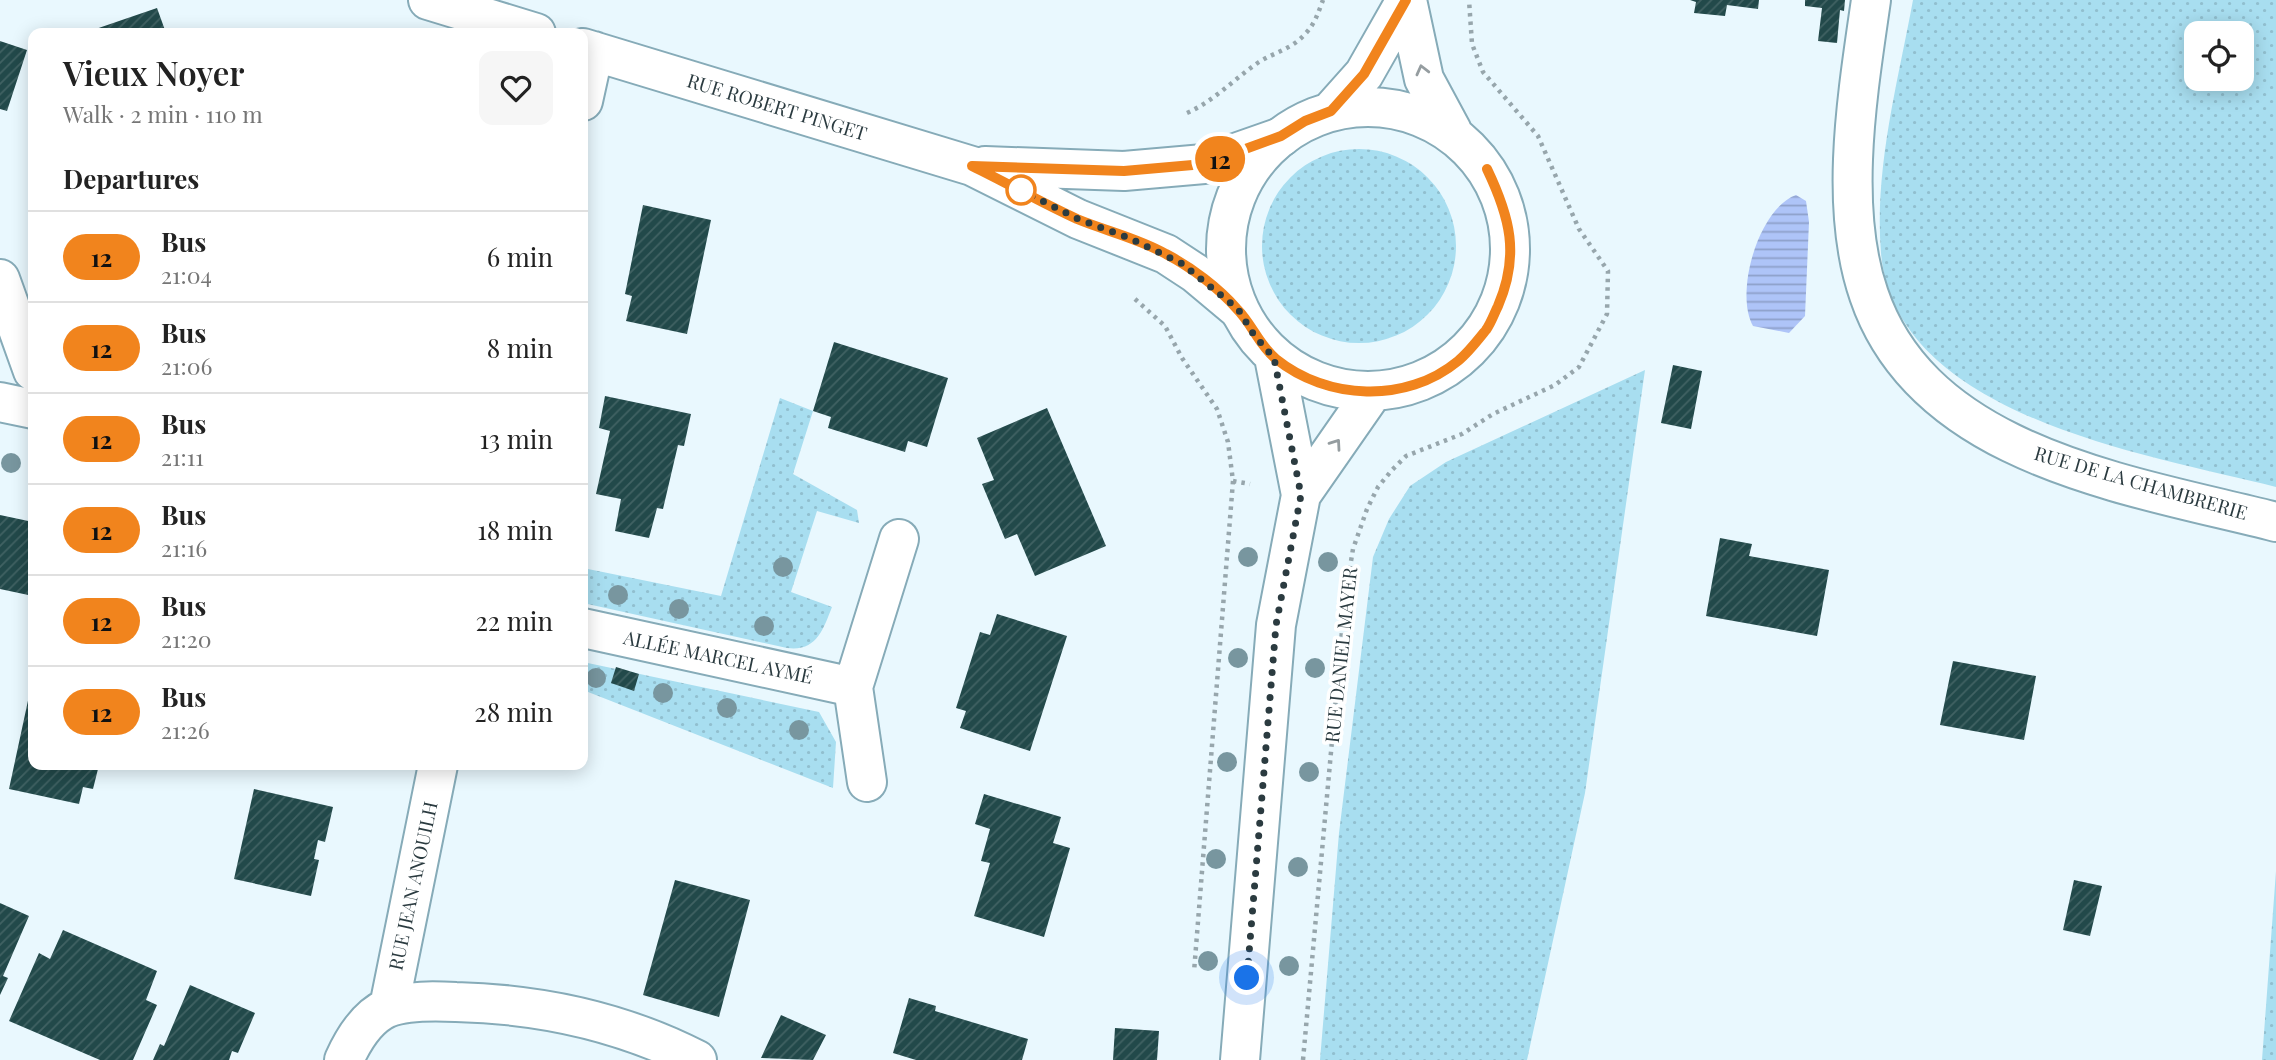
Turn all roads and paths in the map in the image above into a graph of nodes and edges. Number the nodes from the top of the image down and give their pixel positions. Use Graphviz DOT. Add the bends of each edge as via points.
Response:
graph roads {
  1 [pos="428,0"];
  2 [pos="1323,0"];
  3 [pos="1406,0"];
  4 [pos="1469,0"];
  5 [pos="1871,0"];
  6 [pos="520,28"];
  7 [pos="588,49"];
  8 [pos="1331,111"];
  9 [pos="1184,115"];
  10 [pos="1452,131"];
  11 [pos="1281,136"];
  12 [pos="972,166"];
  13 [pos="0,279"];
  14 [pos="1129,294"];
  15 [pos="1238,309"];
  16 [pos="28,357"];
  17 [pos="1274,358"];
  18 [pos="1372,393"];
  19 [pos="0,402"];
  20 [pos="28,408"];
  21 [pos="1301,495"];
  22 [pos="2276,522"];
  23 [pos="899,539"];
  24 [pos="588,629"];
  25 [pos="853,687"];
  26 [pos="437,770"];
  27 [pos="867,782"];
  28 [pos="1193,977"];
  29 [pos="389,1007"];
  30 [pos="344,1060"];
  31 [pos="697,1060"];
  32 [pos="1240,1060"];
  33 [pos="1303,1060"];
  1 -- 6 [label="street"];
  2 -- 9 [label="path" via="1316,21 1286,50 1261,61"];
  3 -- 8 [label="street" via="1364,74"];
  10 -- 3 [label="street, one-way" via="1424,79"];
  4 -- 33 [label="path, RUE DANIEL MAYER" via="1472,44 1483,72 1538,136 1579,229 1608,271 1607,314 1579,367 1555,385 1462,434 1406,456 1378,487 1367,509 1353,549 1345,598"];
  5 -- 22 [label="street, RUE DE LA CHAMBRERIE" via="1854,160 1857,240 1868,295 1894,350 1963,418 2015,446 2139,487"];
  7 -- 12 [label="street, RUE ROBERT PINGET"];
  8 -- 10 [label="street" via="1406,109"];
  8 -- 11 [label="street"];
  10 -- 18 [label="street" via="1487,169 1504,205 1511,245 1507,284 1488,327 1458,362 1417,384"];
  11 -- 12 [label="street, RUE ROBERT PINGET" via="1204,164 1124,171"];
  11 -- 15 [label="street" via="1241,185 1229,216 1229,279"];
  12 -- 15 [label="street, RUE ROBERT PINGET" via="1078,219 1166,254"];
  13 -- 16 [label="street"];
  14 -- 28 [label="path" via="1165,326 1217,409 1228,442 1233,481"];
  15 -- 17 [label="street"];
  17 -- 18 [label="street" via="1326,387"];
  17 -- 21 [label="street"];
  21 -- 18 [label="street, one-way"];
  19 -- 20 [label="street"];
  21 -- 32 [label="street" via="1276,625"];
  23 -- 25 [label="street"];
  24 -- 25 [label="street, ALLÉE MARCEL AYMÉ"];
  25 -- 27 [label="street"];
  26 -- 29 [label="street, RUE JEAN ANOUILH"];
  29 -- 30 [label="street" via="359,1032"];
  29 -- 31 [label="street" via="432,1001 538,1007 606,1023"];
}
